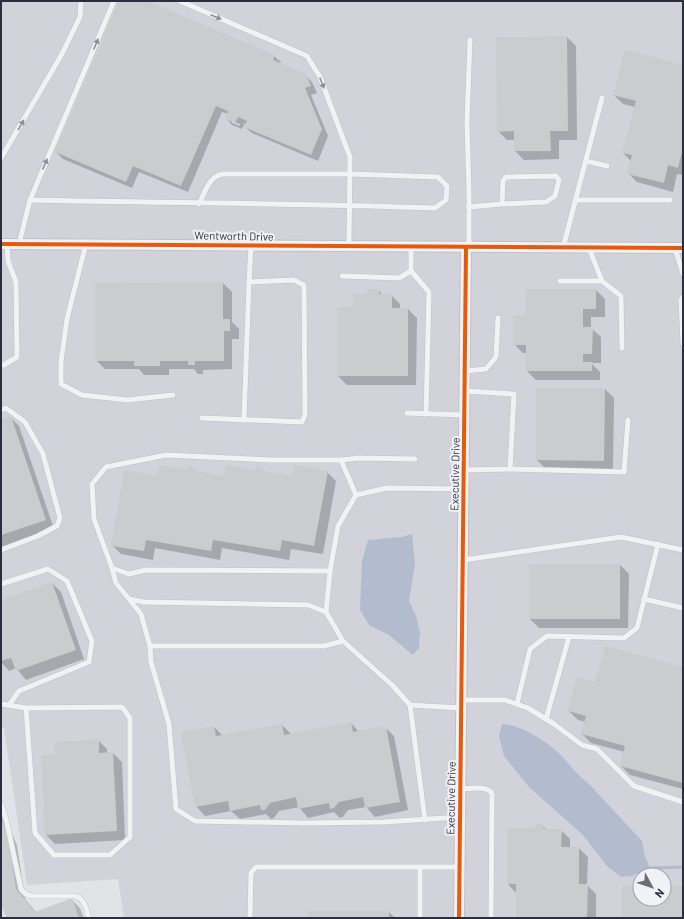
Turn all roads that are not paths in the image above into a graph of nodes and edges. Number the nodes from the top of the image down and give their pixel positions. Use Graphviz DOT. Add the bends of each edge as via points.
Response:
graph roads {
  1 [pos="81,1"];
  2 [pos="114,1"];
  3 [pos="180,1"];
  4 [pos="470,40"];
  5 [pos="602,98"];
  6 [pos="1,158"];
  7 [pos="586,161"];
  8 [pos="607,166"];
  9 [pos="350,174"];
  10 [pos="30,200"];
  11 [pos="576,200"];
  12 [pos="670,200"];
  13 [pos="199,204"];
  14 [pos="502,204"];
  15 [pos="350,205"];
  16 [pos="469,207"];
  17 [pos="4,244"];
  18 [pos="19,244"];
  19 [pos="86,244"];
  20 [pos="251,246"];
  21 [pos="349,246"];
  22 [pos="411,247"];
  23 [pos="468,247"];
  24 [pos="563,248"];
  25 [pos="589,248"];
  26 [pos="679,248"];
  27 [pos="411,271"];
  28 [pos="683,274"];
  29 [pos="342,276"];
  30 [pos="560,281"];
  31 [pos="602,281"];
  32 [pos="249,282"];
  33 [pos="683,297"];
  34 [pos="498,318"];
  35 [pos="683,344"];
  36 [pos="622,348"];
  37 [pos="1,365"];
  38 [pos="465,371"];
  39 [pos="465,391"];
  40 [pos="173,395"];
  41 [pos="4,409"];
  42 [pos="407,413"];
  43 [pos="426,414"];
  44 [pos="465,415"];
  45 [pos="202,418"];
  46 [pos="244,420"];
  47 [pos="628,420"];
  48 [pos="415,459"];
  49 [pos="341,460"];
  50 [pos="510,469"];
  51 [pos="464,470"];
  52 [pos="464,489"];
  53 [pos="356,496"];
  54 [pos="658,544"];
  55 [pos="1,550"];
  56 [pos="683,550"];
  57 [pos="463,560"];
  58 [pos="112,568"];
  59 [pos="330,571"];
  60 [pos="1,584"];
  61 [pos="129,599"];
  62 [pos="644,599"];
  63 [pos="683,608"];
  64 [pos="326,612"];
  65 [pos="568,637"];
  66 [pos="343,641"];
  67 [pos="150,646"];
  68 [pos="1,704"];
  69 [pos="461,704"];
  70 [pos="517,704"];
  71 [pos="9,705"];
  72 [pos="410,705"];
  73 [pos="26,708"];
  74 [pos="546,719"];
  75 [pos="460,789"];
  76 [pos="683,802"];
  77 [pos="1,803"];
  78 [pos="460,817"];
  79 [pos="425,820"];
  80 [pos="420,867"];
  81 [pos="460,867"];
  82 [pos="89,918"];
  83 [pos="250,918"];
  84 [pos="420,918"];
  85 [pos="459,918"];
  86 [pos="491,918"];
  6 -- 1 [label="lane, one-way" via="62,54 80,17"];
  10 -- 2 [label="lane, one-way"];
  3 -- 9 [label="lane, one-way" via="307,56 320,77 350,157"];
  4 -- 16 [label="lane"];
  5 -- 7 [label="lane"];
  7 -- 8 [label="lane"];
  7 -- 11 [label="lane"];
  9 -- 13 [label="lane" via="218,175 211,181"];
  9 -- 15 [label="lane"];
  9 -- 15 [label="lane" via="438,177 447,186 446,200 435,208"];
  10 -- 13 [label="lane"];
  10 -- 18 [label="lane"];
  11 -- 12 [label="lane"];
  11 -- 24 [label="lane"];
  13 -- 15 [label="lane"];
  14 -- 14 [label="lane" via="546,202 555,196 559,180 556,176 506,177 503,181"];
  14 -- 16 [label="lane"];
  15 -- 21 [label="lane"];
  16 -- 23 [label="lane"];
  17 -- 18 [label="street, Wentworth Drive"];
  17 -- 37 [label="lane" via="16,282 17,357"];
  18 -- 19 [label="street, Wentworth Drive"];
  19 -- 20 [label="street, Wentworth Drive"];
  19 -- 40 [label="lane" via="67,319 61,362 62,384 82,396 127,400"];
  20 -- 21 [label="street, Wentworth Drive"];
  20 -- 32 [label="lane"];
  21 -- 22 [label="street, Wentworth Drive"];
  22 -- 23 [label="street, Wentworth Drive"];
  22 -- 27 [label="lane"];
  23 -- 24 [label="street"];
  23 -- 38 [label="street, Executive Drive"];
  24 -- 25 [label="street"];
  25 -- 26 [label="street"];
  25 -- 31 [label="lane"];
  26 -- 28 [label="lane"];
  27 -- 29 [label="lane" via="399,278"];
  27 -- 43 [label="lane" via="429,292"];
  30 -- 31 [label="lane"];
  31 -- 36 [label="lane" via="620,296"];
  32 -- 46 [label="lane"];
  32 -- 46 [label="lane" via="294,280 304,284 305,415 302,422"];
  33 -- 35 [label="lane"];
  34 -- 38 [label="lane" via="496,357 486,369"];
  38 -- 39 [label="street, Executive Drive"];
  39 -- 44 [label="street, Executive Drive"];
  39 -- 50 [label="lane" via="514,394"];
  41 -- 55 [label="lane" via="26,422 43,454 60,518 57,526"];
  42 -- 43 [label="lane"];
  43 -- 44 [label="lane"];
  44 -- 51 [label="street, Executive Drive"];
  45 -- 46 [label="lane"];
  47 -- 50 [label="lane" via="624,472"];
  48 -- 49 [label="lane"];
  49 -- 53 [label="lane"];
  49 -- 58 [label="lane" via="272,460 166,454 106,467 92,484 93,512"];
  50 -- 51 [label="lane"];
  51 -- 52 [label="street, Executive Drive"];
  52 -- 53 [label="lane" via="387,488"];
  52 -- 57 [label="street, Executive Drive"];
  53 -- 59 [label="lane" via="338,526"];
  54 -- 56 [label="lane"];
  54 -- 57 [label="lane" via="622,537"];
  54 -- 62 [label="lane"];
  57 -- 69 [label="street, Executive Drive"];
  58 -- 59 [label="lane" via="129,574 146,570"];
  58 -- 61 [label="lane" via="116,583"];
  59 -- 64 [label="lane"];
  60 -- 71 [label="lane" via="48,569 55,573 67,581 92,641 89,662 19,691"];
  61 -- 64 [label="lane" via="144,602 308,605"];
  61 -- 67 [label="lane" via="141,614"];
  62 -- 63 [label="lane"];
  62 -- 65 [label="lane" via="637,628 624,638"];
  64 -- 66 [label="lane"];
  65 -- 70 [label="lane" via="547,636 530,649"];
  65 -- 74 [label="lane"];
  66 -- 67 [label="lane" via="324,646"];
  66 -- 72 [label="lane" via="392,685"];
  67 -- 79 [label="lane" via="151,662 169,724 176,808 195,821 302,823"];
  68 -- 71 [label="lane"];
  69 -- 70 [label="lane" via="505,700"];
  69 -- 72 [label="lane"];
  69 -- 75 [label="street, Executive Drive"];
  70 -- 74 [label="lane"];
  71 -- 73 [label="lane"];
  72 -- 79 [label="lane"];
  73 -- 73 [label="lane" via="122,707 130,718 130,837 110,855 54,855 34,833"];
  74 -- 76 [label="lane" via="582,745 597,749 634,786"];
  75 -- 78 [label="street, Executive Drive"];
  75 -- 86 [label="lane" via="484,788 492,794"];
  77 -- 82 [label="lane" via="24,893 32,896 76,896 85,903"];
  78 -- 79 [label="lane"];
  78 -- 81 [label="street, Executive Drive"];
  80 -- 81 [label="lane"];
  80 -- 83 [label="lane" via="256,867 251,873"];
  80 -- 84 [label="lane"];
  81 -- 85 [label="street, Executive Drive"];
}
